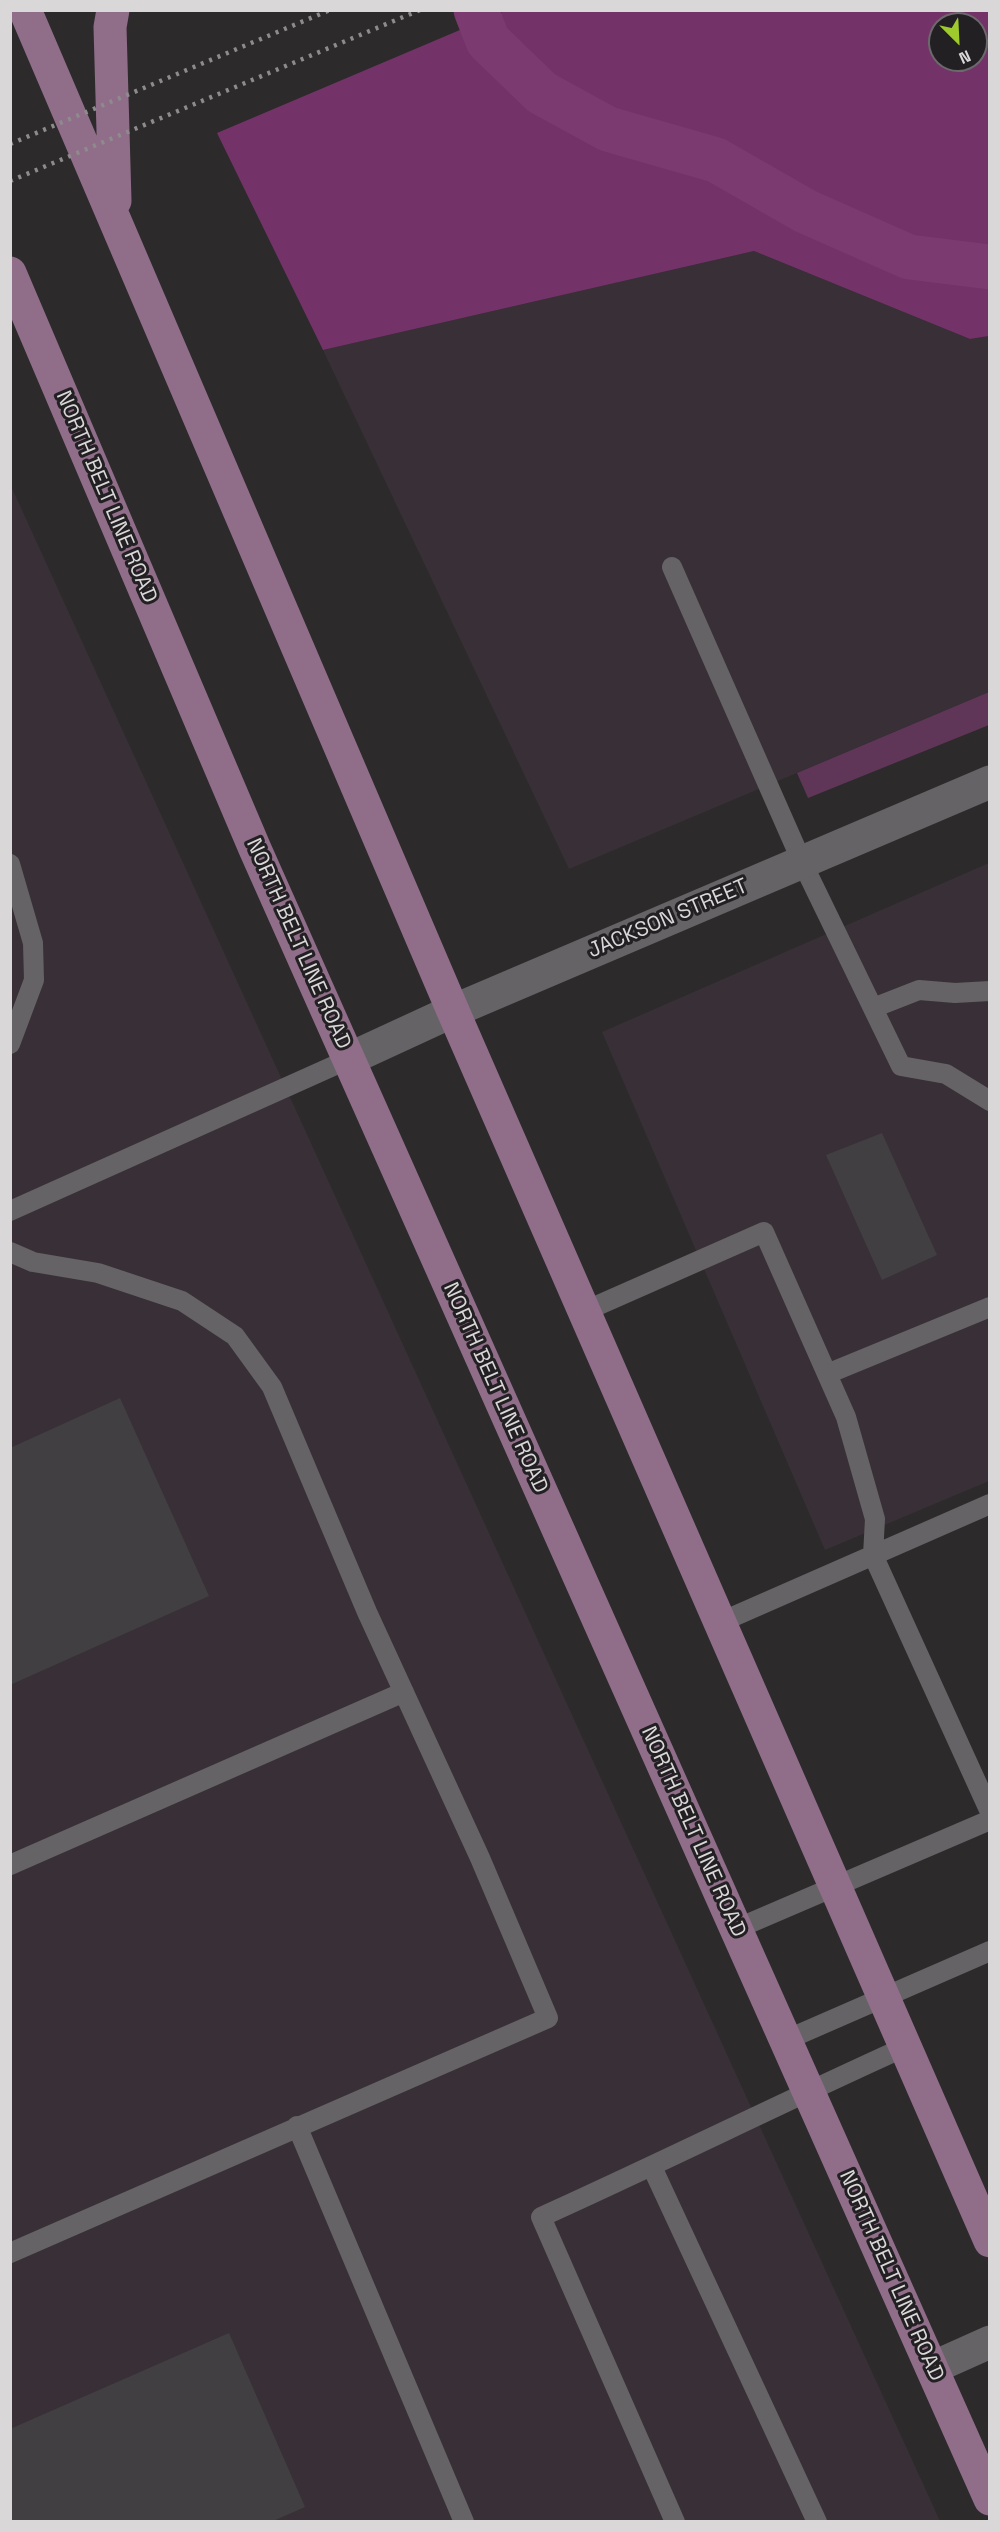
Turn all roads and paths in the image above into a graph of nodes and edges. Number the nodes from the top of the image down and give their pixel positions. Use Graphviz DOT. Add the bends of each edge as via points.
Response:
graph roads {
  1 [pos="25,10"];
  2 [pos="113,10"];
  3 [pos="116,221"];
  4 [pos="10,273"];
  5 [pos="672,567"];
  6 [pos="990,782"];
  7 [pos="802,862"];
  8 [pos="10,864"];
  9 [pos="990,991"];
  10 [pos="873,1008"];
  11 [pos="453,1011"];
  12 [pos="10,1044"];
  13 [pos="349,1059"];
  14 [pos="990,1101"];
  15 [pos="10,1211"];
  16 [pos="10,1252"];
  17 [pos="990,1307"];
  18 [pos="585,1311"];
  19 [pos="827,1374"];
  20 [pos="990,1504"];
  21 [pos="873,1555"];
  22 [pos="721,1622"];
  23 [pos="404,1692"];
  24 [pos="990,1812"];
  25 [pos="990,1820"];
  26 [pos="10,1865"];
  27 [pos="836,1887"];
  28 [pos="736,1929"];
  29 [pos="990,1951"];
  30 [pos="884,1998"];
  31 [pos="786,2040"];
  32 [pos="905,2047"];
  33 [pos="808,2090"];
  34 [pos="297,2126"];
  35 [pos="652,2167"];
  36 [pos="990,2241"];
  37 [pos="10,2253"];
  38 [pos="990,2342"];
  39 [pos="932,2368"];
  40 [pos="990,2499"];
  41 [pos="464,2522"];
  42 [pos="675,2522"];
  43 [pos="817,2522"];
  1 -- 3 [label="main road"];
  2 -- 3 [label="main road" via="110,48"];
  3 -- 11 [label="main road"];
  4 -- 13 [label="main road, NORTH BELT LINE ROAD"];
  5 -- 7 [label="lane"];
  6 -- 7 [label="street, JACKSON STREET"];
  7 -- 10 [label="lane"];
  7 -- 11 [label="street, JACKSON STREET"];
  8 -- 12 [label="lane" via="33,943 34,980"];
  9 -- 10 [label="lane" via="920,990"];
  10 -- 14 [label="lane" via="901,1066 946,1074"];
  11 -- 13 [label="street, JACKSON STREET"];
  11 -- 18 [label="main road"];
  13 -- 15 [label="lane"];
  13 -- 28 [label="main road, NORTH BELT LINE ROAD"];
  16 -- 23 [label="lane" via="33,1262 98,1273 182,1302 235,1336 272,1387"];
  17 -- 19 [label="lane"];
  18 -- 19 [label="lane" via="764,1232"];
  18 -- 22 [label="main road"];
  19 -- 21 [label="lane" via="846,1417 874,1520"];
  20 -- 21 [label="lane"];
  21 -- 22 [label="lane"];
  21 -- 24 [label="lane"];
  22 -- 27 [label="main road"];
  23 -- 26 [label="lane"];
  23 -- 34 [label="lane" via="548,2018"];
  25 -- 27 [label="lane"];
  27 -- 28 [label="lane"];
  27 -- 30 [label="main road"];
  28 -- 31 [label="main road, NORTH BELT LINE ROAD"];
  29 -- 30 [label="lane"];
  30 -- 31 [label="lane"];
  30 -- 32 [label="main road"];
  31 -- 33 [label="main road, NORTH BELT LINE ROAD"];
  32 -- 33 [label="lane"];
  32 -- 36 [label="main road"];
  33 -- 35 [label="lane"];
  33 -- 39 [label="main road, NORTH BELT LINE ROAD"];
  34 -- 37 [label="lane"];
  34 -- 41 [label="lane"];
  35 -- 42 [label="lane" via="541,2217"];
  35 -- 43 [label="lane"];
  38 -- 39 [label="street"];
  39 -- 40 [label="main road, NORTH BELT LINE ROAD"];
}
